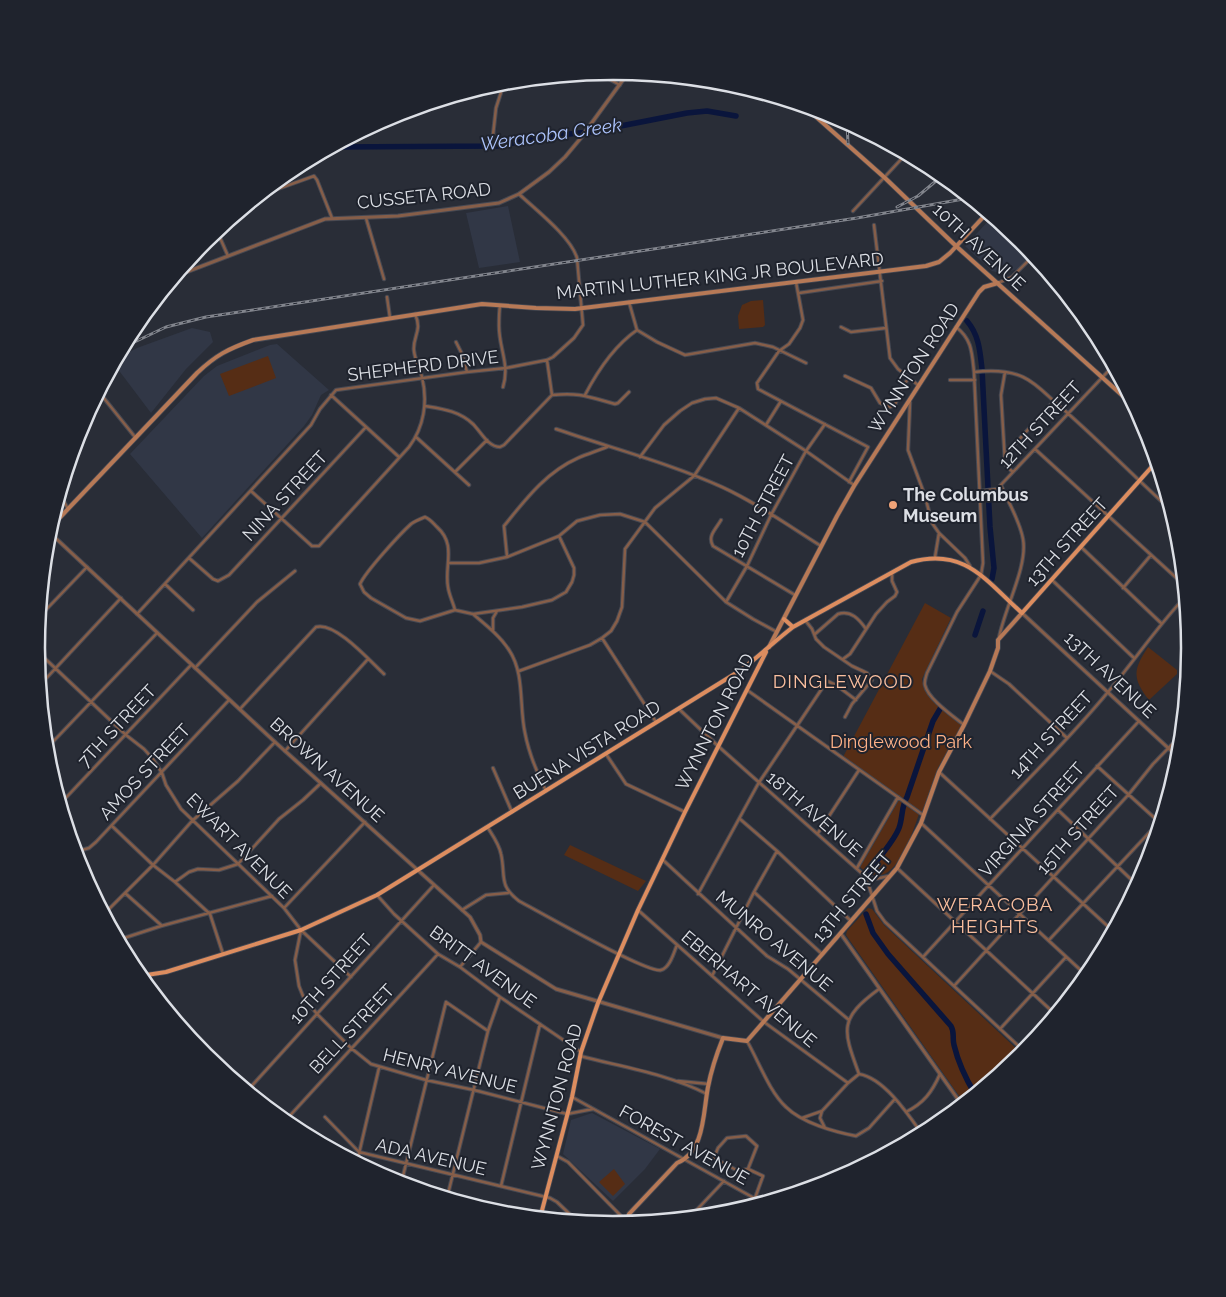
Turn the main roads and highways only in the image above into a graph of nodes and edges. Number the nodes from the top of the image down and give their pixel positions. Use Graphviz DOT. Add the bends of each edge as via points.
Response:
graph roads {
  1 [pos="820,120"];
  2 [pos="982,216"];
  3 [pos="956,246"];
  4 [pos="998,283"];
  5 [pos="1120,393"];
  6 [pos="1151,467"];
  7 [pos="60,518"];
  8 [pos="1022,613"];
  9 [pos="784,619"];
  10 [pos="793,627"];
  11 [pos="767,650"];
  12 [pos="148,975"];
  13 [pos="541,1212"];
  14 [pos="629,1216"];
  1 -- 3 [label="main road, 10TH AVENUE"];
  2 -- 3 [label="main road"];
  3 -- 4 [label="main road, 10TH AVENUE"];
  3 -- 7 [label="main road, MARTIN LUTHER KING JR BOULEVARD" via="939,262 926,266 561,310 482,304 253,340 213,358 197,372"];
  4 -- 5 [label="main road, 10TH AVENUE"];
  4 -- 9 [label="main road, WYNNTON ROAD" via="979,292 910,398 854,486"];
  6 -- 8 [label="main road, 13TH STREET"];
  8 -- 10 [label="main road, BUENA VISTA ROAD" via="970,566 949,559 927,557 911,562"];
  8 -- 14 [label="main road, 13TH STREET" via="998,640 990,671 939,772 920,823 897,868 747,1041 723,1038 697,1142 685,1160 677,1163"];
  9 -- 10 [label="main road"];
  9 -- 11 [label="main road, WYNNTON ROAD"];
  10 -- 11 [label="main road, BUENA VISTA ROAD"];
  11 -- 12 [label="main road, BUENA VISTA ROAD" via="679,709 377,895 301,930"];
  11 -- 13 [label="main road, WYNNTON ROAD" via="638,910 598,1003 581,1054"];
}
